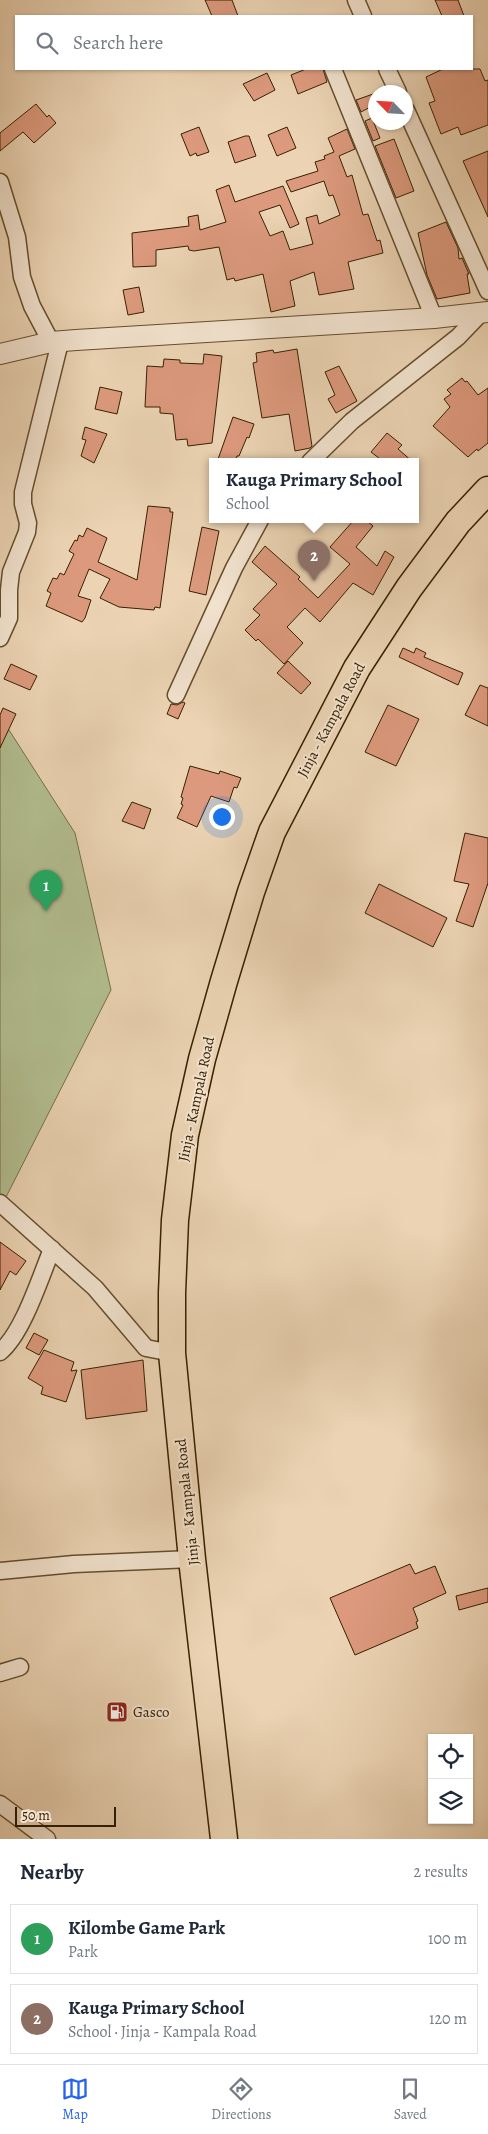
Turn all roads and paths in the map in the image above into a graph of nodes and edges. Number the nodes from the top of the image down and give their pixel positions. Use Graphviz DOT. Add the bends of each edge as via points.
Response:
graph roads {
  1 [pos="356,0"];
  2 [pos="363,15"];
  3 [pos="333,70"];
  4 [pos="387,70"];
  5 [pos="395,85"];
  6 [pos="413,126"];
  7 [pos="0,182"];
  8 [pos="488,292"];
  9 [pos="485,312"];
  10 [pos="434,318"];
  11 [pos="55,342"];
  12 [pos="0,354"];
  13 [pos="314,458"];
  14 [pos="488,490"];
  15 [pos="258,523"];
  16 [pos="0,638"];
  17 [pos="176,695"];
  18 [pos="0,1204"];
  19 [pos="52,1249"];
  20 [pos="0,1352"];
  21 [pos="172,1352"];
  22 [pos="192,1559"];
  23 [pos="0,1571"];
  24 [pos="20,1667"];
  25 [pos="0,1673"];
  26 [pos="0,1804"];
  27 [pos="47,1839"];
  28 [pos="224,1839"];
  1 -- 2 [label="street"];
  3 -- 10 [label="street"];
  4 -- 5 [label="street"];
  6 -- 8 [label="street"];
  7 -- 11 [label="street" via="18,237 22,277 32,306"];
  9 -- 10 [label="street"];
  9 -- 13 [label="street" via="352,421"];
  10 -- 11 [label="street"];
  11 -- 12 [label="street"];
  11 -- 16 [label="street" via="23,492 27,532 11,572 9,618"];
  14 -- 21 [label="highway, Jinja - Kampala Road" via="458,522 409,588 356,668 269,841 224,981 185,1135 175,1220"];
  15 -- 17 [label="street" via="234,568"];
  18 -- 19 [label="street"];
  19 -- 20 [label="street" via="17,1329"];
  19 -- 21 [label="street" via="95,1288 146,1348"];
  21 -- 22 [label="highway, Jinja - Kampala Road"];
  22 -- 23 [label="street"];
  22 -- 28 [label="highway, Jinja - Kampala Road"];
  24 -- 25 [label="street"];
  26 -- 27 [label="street"];
}
